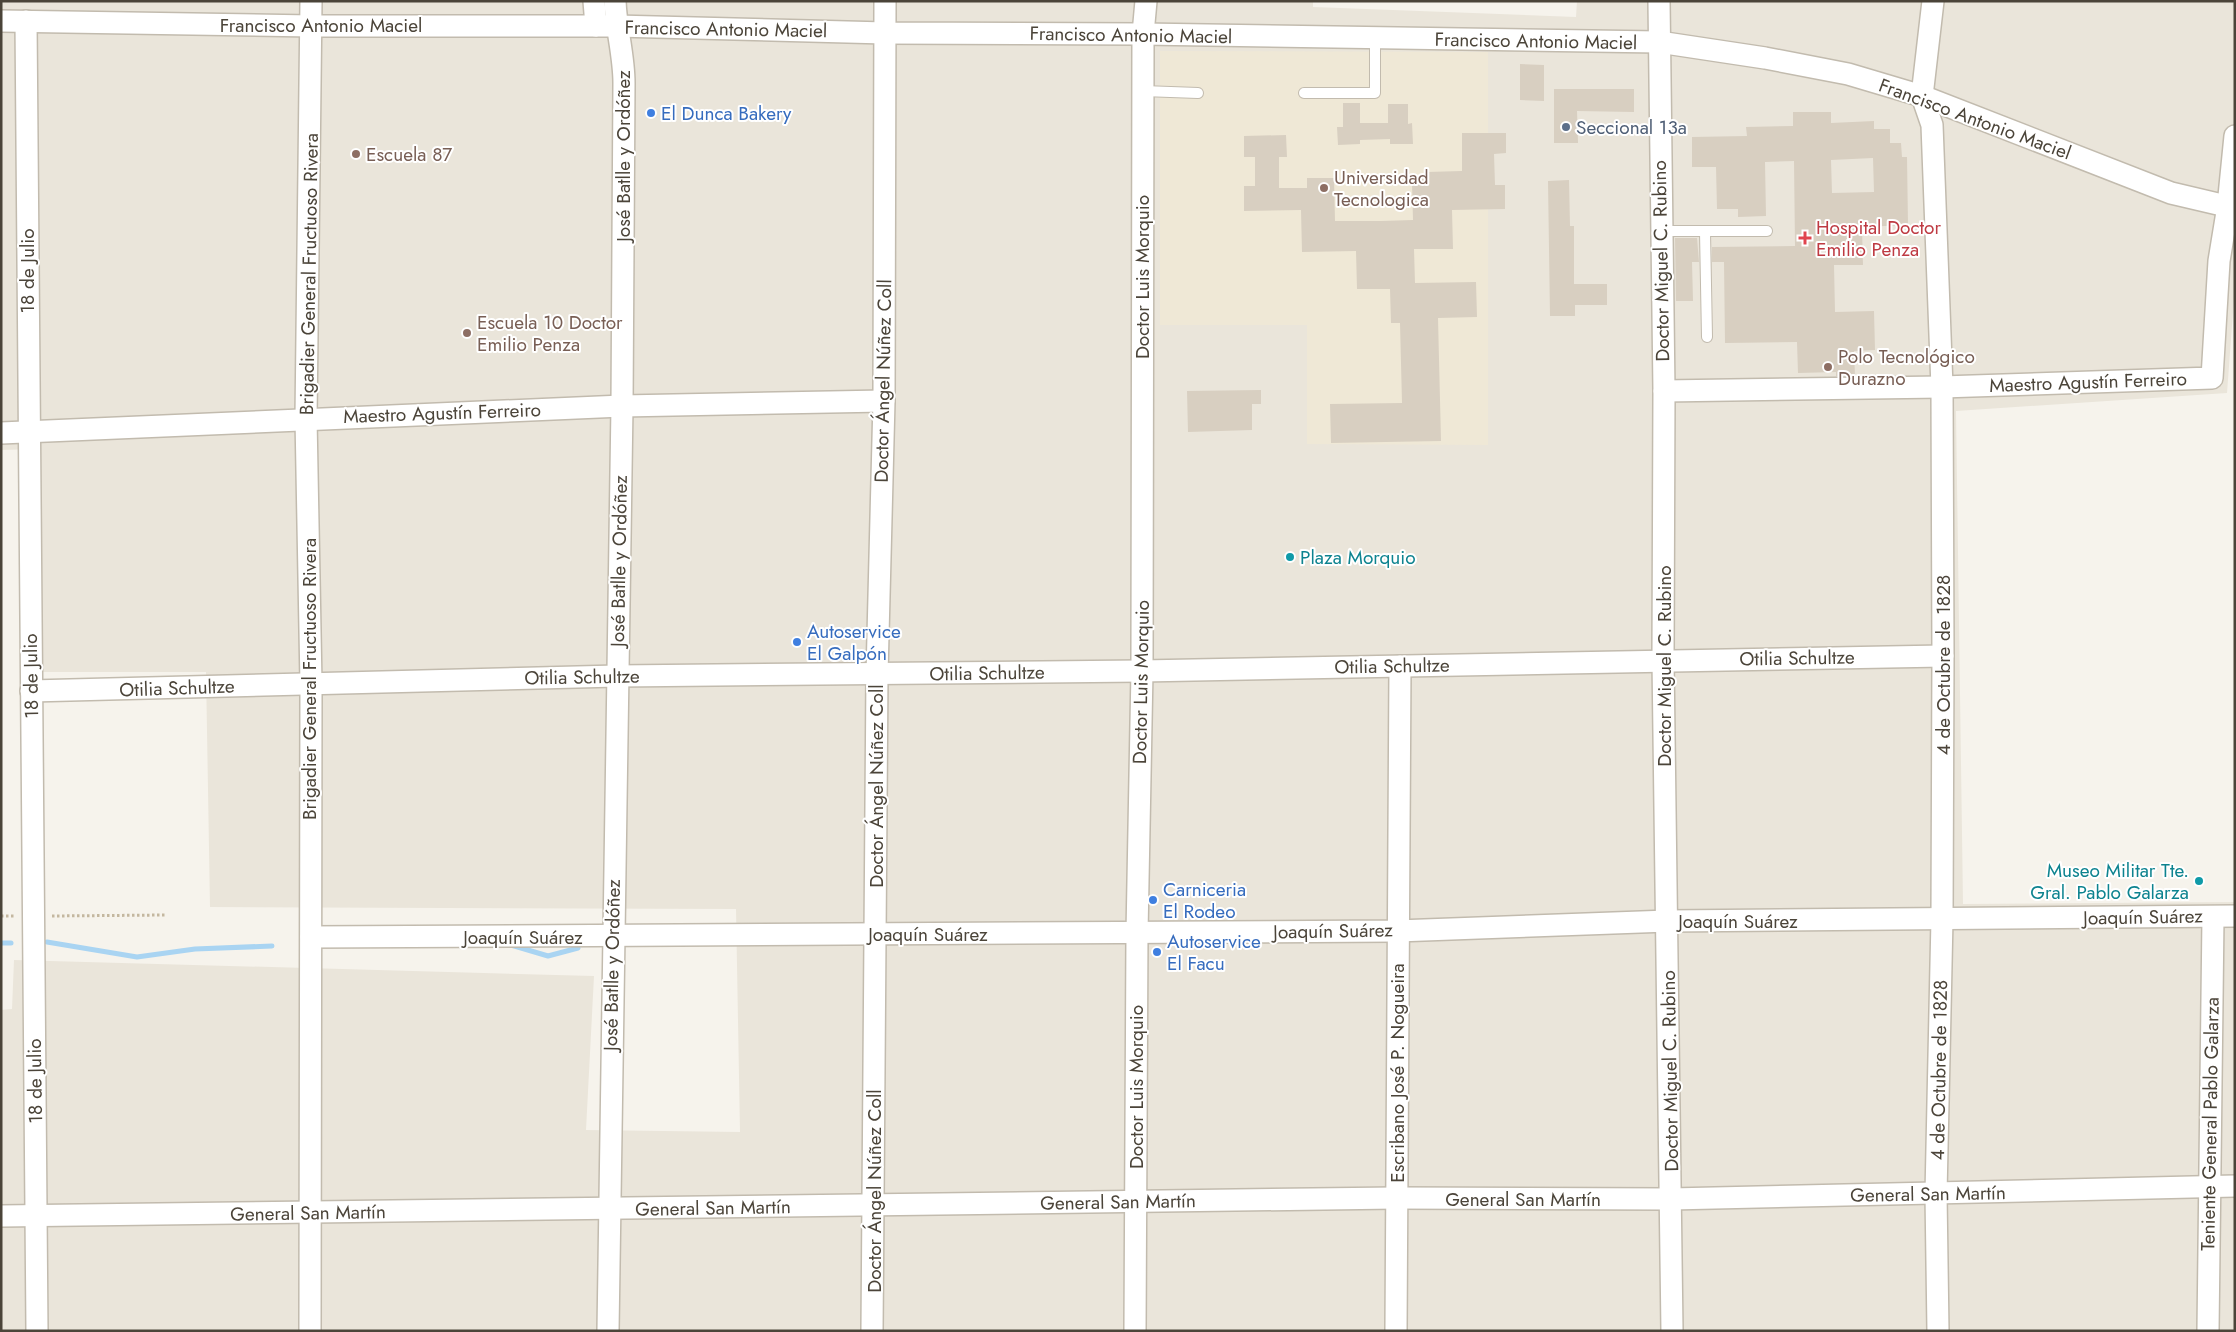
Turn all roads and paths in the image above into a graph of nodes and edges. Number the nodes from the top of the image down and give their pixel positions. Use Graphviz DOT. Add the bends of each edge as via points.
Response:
graph roads {
  1 [pos="310,1"];
  2 [pos="594,1"];
  3 [pos="614,1"];
  4 [pos="885,1"];
  5 [pos="1146,1"];
  6 [pos="1659,1"];
  7 [pos="1933,1"];
  8 [pos="1,20"];
  9 [pos="26,21"];
  10 [pos="312,26"];
  11 [pos="606,26"];
  12 [pos="885,33"];
  13 [pos="1142,34"];
  14 [pos="1375,39"];
  15 [pos="1658,42"];
  16 [pos="1143,91"];
  17 [pos="1198,93"];
  18 [pos="1304,93"];
  19 [pos="1922,96"];
  20 [pos="2235,136"];
  21 [pos="2231,207"];
  22 [pos="1660,231"];
  23 [pos="1767,231"];
  24 [pos="1705,232"];
  25 [pos="1707,337"];
  26 [pos="1942,387"];
  27 [pos="1664,391"];
  28 [pos="884,401"];
  29 [pos="622,406"];
  30 [pos="306,418"];
  31 [pos="28,432"];
  32 [pos="1,433"];
  33 [pos="1943,656"];
  34 [pos="1663,660"];
  35 [pos="1400,666"];
  36 [pos="1142,671"];
  37 [pos="877,674"];
  38 [pos="617,676"];
  39 [pos="311,684"];
  40 [pos="31,692"];
  41 [pos="1,916"];
  42 [pos="34,916"];
  43 [pos="166,916"];
  44 [pos="2235,916"];
  45 [pos="2213,917"];
  46 [pos="1942,919"];
  47 [pos="1668,921"];
  48 [pos="1397,931"];
  49 [pos="1137,933"];
  50 [pos="875,934"];
  51 [pos="311,937"];
  52 [pos="612,937"];
  53 [pos="2208,1186"];
  54 [pos="2235,1186"];
  55 [pos="1936,1194"];
  56 [pos="1396,1198"];
  57 [pos="1671,1199"];
  58 [pos="1135,1202"];
  59 [pos="874,1206"];
  60 [pos="609,1209"];
  61 [pos="311,1213"];
  62 [pos="1,1216"];
  63 [pos="36,1216"];
  64 [pos="37,1331"];
  65 [pos="310,1331"];
  66 [pos="608,1331"];
  67 [pos="872,1331"];
  68 [pos="1135,1331"];
  69 [pos="1396,1331"];
  70 [pos="1672,1331"];
  71 [pos="1938,1331"];
  72 [pos="2208,1331"];
  1 -- 10 [label="street, Brigadier General Fructuoso Rivera"];
  2 -- 11 [label="street, José Batlle y Ordóñez"];
  3 -- 11 [label="street, José Batlle y Ordóñez"];
  4 -- 12 [label="street, Doctor Ángel Núñez Coll"];
  5 -- 13 [label="street, Doctor Luis Morquio"];
  6 -- 15 [label="street, Doctor Miguel C. Rubino"];
  7 -- 19 [label="street, 4 de Octubre de 1828"];
  8 -- 9 [label="street, Francisco Antonio Maciel"];
  9 -- 10 [label="street, Francisco Antonio Maciel"];
  9 -- 31 [label="street, 18 de Julio"];
  10 -- 11 [label="street, Francisco Antonio Maciel"];
  10 -- 30 [label="street, Brigadier General Fructuoso Rivera"];
  11 -- 12 [label="street, Francisco Antonio Maciel"];
  11 -- 29 [label="street, José Batlle y Ordóñez" via="624,59"];
  12 -- 13 [label="street, Francisco Antonio Maciel"];
  12 -- 28 [label="street, Doctor Ángel Núñez Coll"];
  13 -- 14 [label="street, Francisco Antonio Maciel"];
  13 -- 16 [label="street, Doctor Luis Morquio"];
  14 -- 15 [label="street, Francisco Antonio Maciel"];
  14 -- 18 [label="lane" via="1375,93"];
  15 -- 19 [label="street, Francisco Antonio Maciel" via="1848,74"];
  15 -- 22 [label="street, Doctor Miguel C. Rubino"];
  16 -- 17 [label="lane"];
  16 -- 36 [label="street, Doctor Luis Morquio"];
  19 -- 21 [label="street, Francisco Antonio Maciel" via="2171,193"];
  19 -- 26 [label="street, 4 de Octubre de 1828" via="1932,125"];
  20 -- 21 [label="street"];
  21 -- 26 [label="street, Maestro Agustín Ferreiro" via="2219,261 2212,378"];
  22 -- 24 [label="lane"];
  22 -- 27 [label="street, Doctor Miguel C. Rubino"];
  23 -- 24 [label="lane"];
  24 -- 25 [label="lane"];
  26 -- 27 [label="street, Maestro Agustín Ferreiro"];
  26 -- 33 [label="street, 4 de Octubre de 1828"];
  27 -- 34 [label="street, Doctor Miguel C. Rubino"];
  28 -- 29 [label="street, Maestro Agustín Ferreiro"];
  28 -- 37 [label="street, Doctor Ángel Núñez Coll"];
  29 -- 30 [label="street, Maestro Agustín Ferreiro"];
  29 -- 38 [label="street, José Batlle y Ordóñez"];
  30 -- 31 [label="street, Maestro Agustín Ferreiro"];
  30 -- 39 [label="street, Brigadier General Fructuoso Rivera"];
  31 -- 32 [label="street, Maestro Agustín Ferreiro"];
  31 -- 40 [label="street, 18 de Julio"];
  33 -- 34 [label="street, Otilia Schultze"];
  33 -- 46 [label="street, 4 de Octubre de 1828"];
  34 -- 35 [label="street, Otilia Schultze"];
  34 -- 47 [label="street, Doctor Miguel C. Rubino"];
  35 -- 36 [label="street, Otilia Schultze"];
  35 -- 48 [label="street, Escribano José P. Nogueira"];
  36 -- 37 [label="street, Otilia Schultze"];
  36 -- 49 [label="street, Doctor Luis Morquio"];
  37 -- 38 [label="street, Otilia Schultze"];
  37 -- 50 [label="street, Doctor Ángel Núñez Coll"];
  38 -- 39 [label="street, Otilia Schultze"];
  38 -- 52 [label="street, José Batlle y Ordóñez"];
  39 -- 40 [label="street, Otilia Schultze"];
  39 -- 51 [label="street, Brigadier General Fructuoso Rivera"];
  40 -- 42 [label="street, 18 de Julio"];
  41 -- 42 [label="path"];
  42 -- 43 [label="path"];
  42 -- 63 [label="street, 18 de Julio"];
  44 -- 45 [label="street, Joaquín Suárez"];
  45 -- 46 [label="street, Joaquín Suárez"];
  45 -- 53 [label="street, Teniente General Pablo Galarza"];
  46 -- 47 [label="street, Joaquín Suárez"];
  46 -- 55 [label="street, 4 de Octubre de 1828"];
  47 -- 48 [label="street, Joaquín Suárez"];
  47 -- 57 [label="street, Doctor Miguel C. Rubino"];
  48 -- 49 [label="street, Joaquín Suárez"];
  48 -- 56 [label="street, Escribano José P. Nogueira"];
  49 -- 50 [label="street, Joaquín Suárez"];
  49 -- 58 [label="street, Doctor Luis Morquio"];
  50 -- 52 [label="street, Joaquín Suárez"];
  50 -- 59 [label="street, Doctor Ángel Núñez Coll"];
  51 -- 52 [label="street, Joaquín Suárez"];
  51 -- 61 [label="street, Brigadier General Fructuoso Rivera"];
  52 -- 60 [label="street, José Batlle y Ordóñez"];
  53 -- 54 [label="street, General San Martín"];
  53 -- 55 [label="street, General San Martín"];
  53 -- 72 [label="street, Teniente General Pablo Galarza"];
  55 -- 57 [label="street, General San Martín"];
  55 -- 71 [label="street, 4 de Octubre de 1828"];
  56 -- 57 [label="street, General San Martín"];
  56 -- 58 [label="street, General San Martín"];
  56 -- 69 [label="street, Escribano José P. Nogueira"];
  57 -- 70 [label="street, Doctor Miguel C. Rubino"];
  58 -- 59 [label="street, General San Martín"];
  58 -- 68 [label="street, Doctor Luis Morquio"];
  59 -- 60 [label="street, General San Martín"];
  59 -- 67 [label="street, Doctor Ángel Núñez Coll"];
  60 -- 61 [label="street, General San Martín"];
  60 -- 66 [label="street, José Batlle y Ordóñez"];
  61 -- 63 [label="street, General San Martín"];
  61 -- 65 [label="street, Brigadier General Fructuoso Rivera"];
  62 -- 63 [label="street, General San Martín"];
  63 -- 64 [label="street, 18 de Julio"];
}
